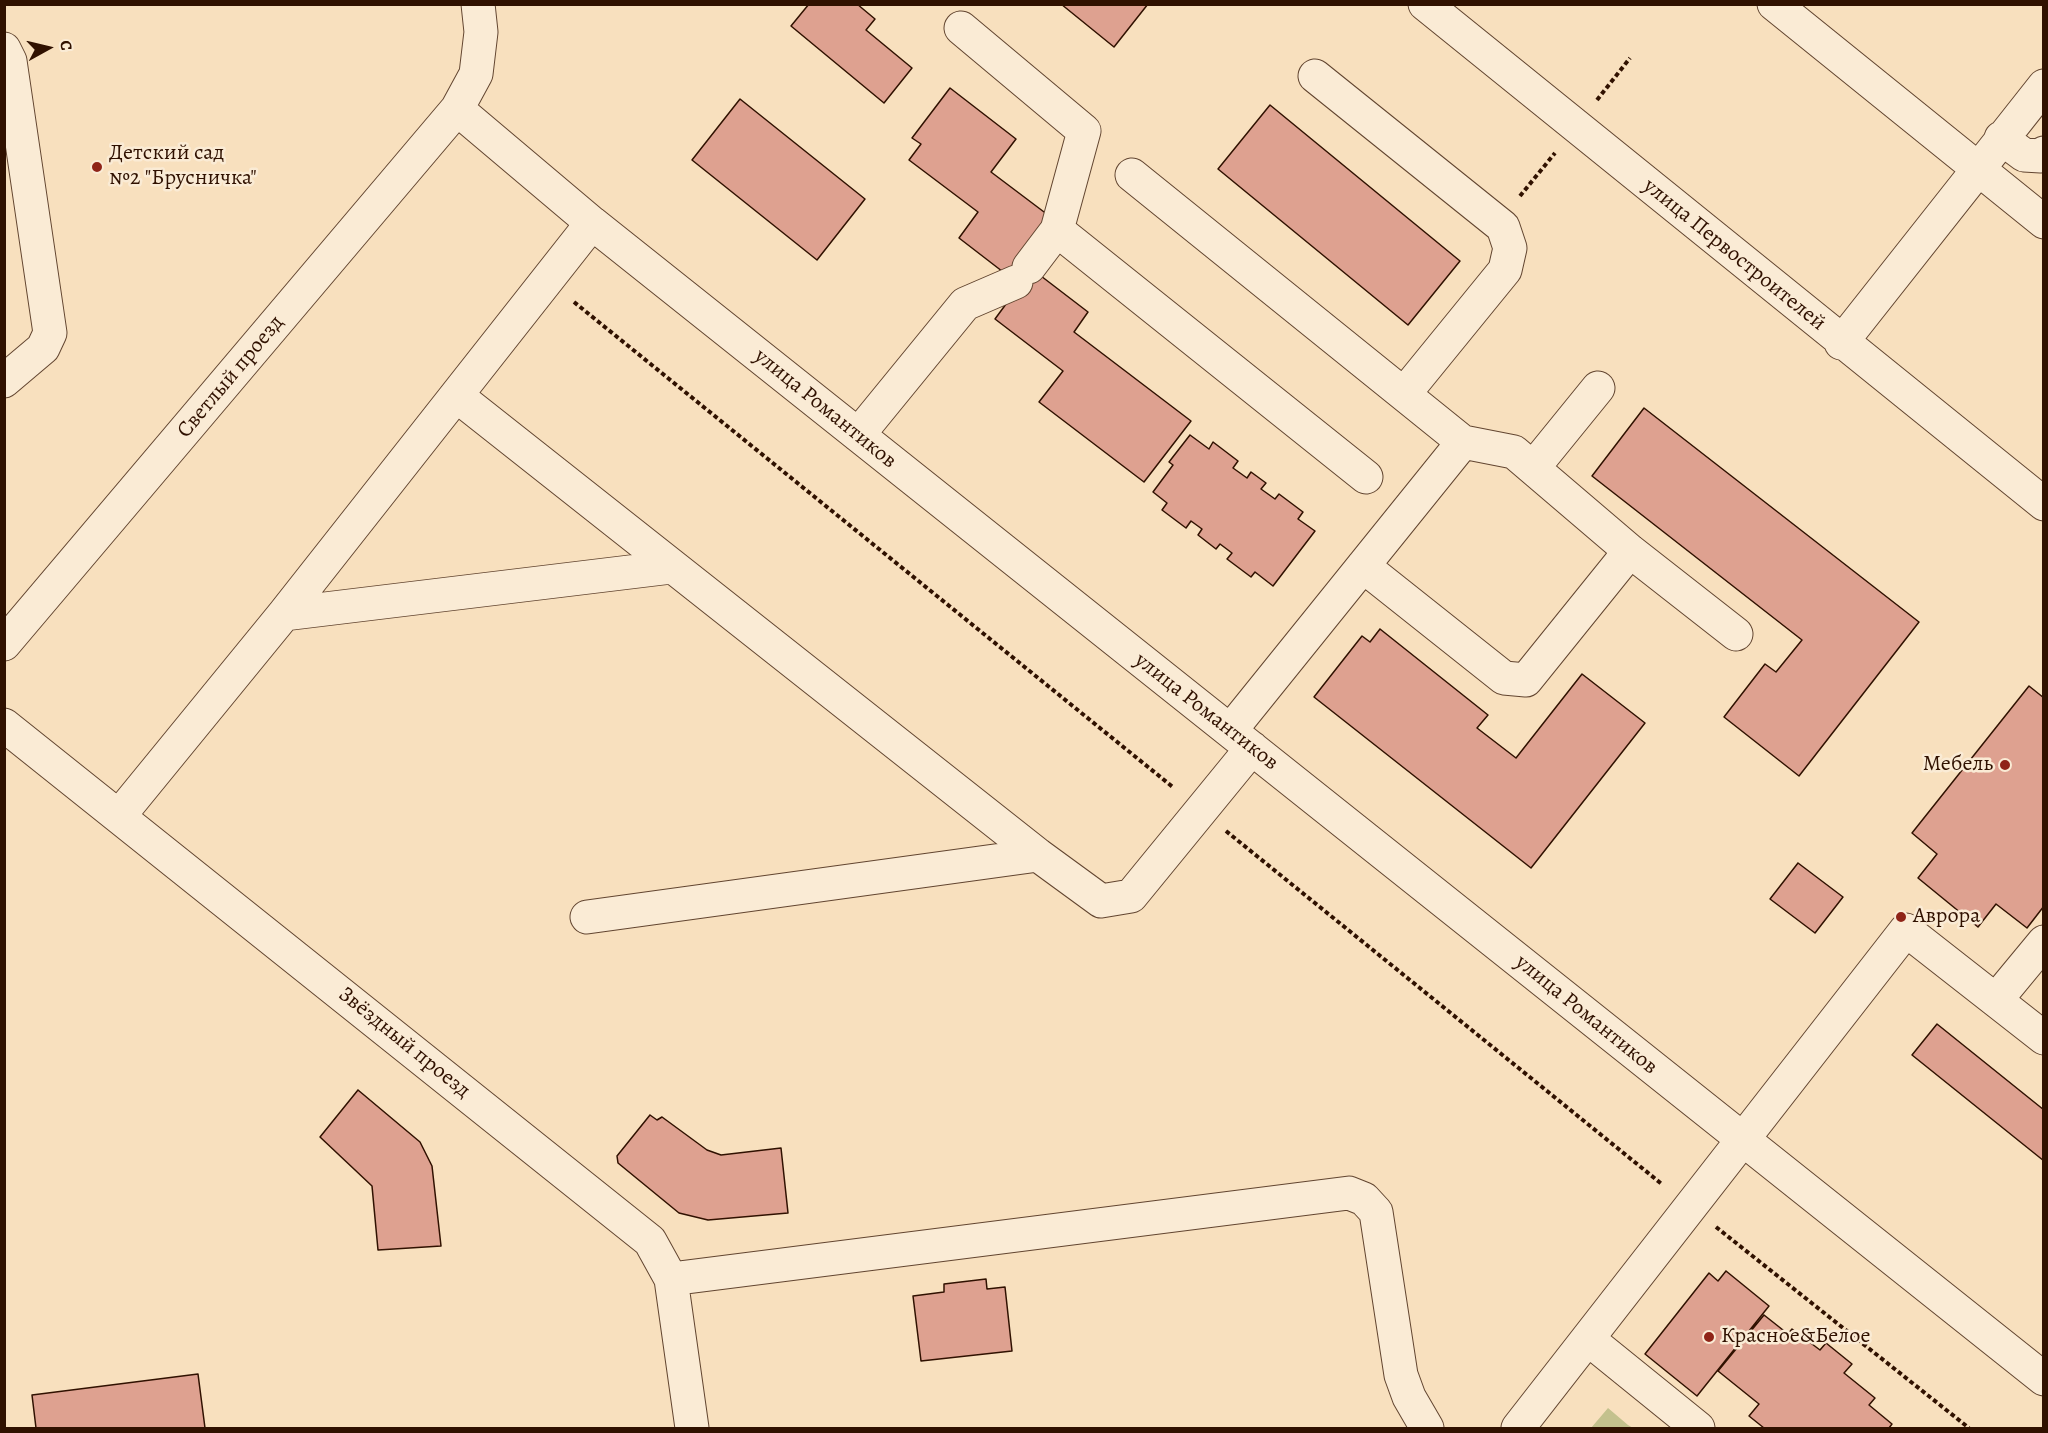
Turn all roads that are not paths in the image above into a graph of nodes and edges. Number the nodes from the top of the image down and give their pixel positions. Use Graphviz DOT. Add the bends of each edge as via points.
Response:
graph roads {
  1 [pos="478,4"];
  2 [pos="1425,4"];
  3 [pos="1774,4"];
  4 [pos="960,28"];
  5 [pos="4,49"];
  6 [pos="1315,76"];
  7 [pos="2043,86"];
  8 [pos="457,109"];
  9 [pos="2001,138"];
  10 [pos="2043,153"];
  11 [pos="1977,168"];
  12 [pos="1132,175"];
  13 [pos="2043,222"];
  14 [pos="592,223"];
  15 [pos="1057,230"];
  16 [pos="1840,343"];
  17 [pos="4,381"];
  18 [pos="1598,388"];
  19 [pos="1404,394"];
  20 [pos="457,396"];
  21 [pos="858,435"];
  22 [pos="1463,442"];
  23 [pos="1533,468"];
  24 [pos="1366,477"];
  25 [pos="2043,504"];
  26 [pos="1630,551"];
  27 [pos="1363,566"];
  28 [pos="671,567"];
  29 [pos="284,615"];
  30 [pos="1736,634"];
  31 [pos="4,644"];
  32 [pos="4,725"];
  33 [pos="1241,740"];
  34 [pos="119,816"];
  35 [pos="1038,855"];
  36 [pos="587,917"];
  37 [pos="2043,942"];
  38 [pos="1996,1000"];
  39 [pos="2043,1038"];
  40 [pos="1744,1140"];
  41 [pos="671,1280"];
  42 [pos="1588,1339"];
  43 [pos="2043,1379"];
  44 [pos="692,1428"];
  45 [pos="1427,1428"];
  46 [pos="1518,1428"];
  47 [pos="1698,1428"];
  1 -- 8 [label="street" via="481,32 476,74"];
  2 -- 16 [label="street, улица Первостроителей"];
  3 -- 11 [label="street"];
  4 -- 15 [label="street" via="1084,131"];
  5 -- 17 [label="street" via="10,61 50,333 43,348"];
  6 -- 19 [label="street" via="1503,227 1510,248 1505,270"];
  7 -- 9 [label="street"];
  8 -- 14 [label="street, улица Романтиков"];
  8 -- 31 [label="street, Светлый проезд"];
  9 -- 10 [label="street" via="2024,155"];
  9 -- 11 [label="street"];
  11 -- 13 [label="street"];
  11 -- 16 [label="street"];
  12 -- 19 [label="street"];
  14 -- 20 [label="street"];
  14 -- 21 [label="street, улица Романтиков"];
  15 -- 21 [label="street" via="1022,275 965,304"];
  15 -- 24 [label="street"];
  16 -- 25 [label="street, улица Первостроителей"];
  18 -- 23 [label="street"];
  19 -- 22 [label="street"];
  20 -- 28 [label="street"];
  20 -- 29 [label="street"];
  21 -- 33 [label="street, улица Романтиков"];
  22 -- 23 [label="street" via="1514,452"];
  22 -- 27 [label="street"];
  23 -- 26 [label="street"];
  26 -- 27 [label="street" via="1526,680 1504,678"];
  26 -- 30 [label="street"];
  27 -- 33 [label="street"];
  28 -- 29 [label="street"];
  28 -- 35 [label="street"];
  29 -- 34 [label="street"];
  32 -- 34 [label="street, Звёздный проезд"];
  33 -- 35 [label="street" via="1201,810 1131,896 1101,901"];
  33 -- 40 [label="street, улица Романтиков"];
  34 -- 41 [label="street, Звёздный проезд" via="650,1241"];
  35 -- 36 [label="street"];
  37 -- 38 [label="street"];
  38 -- 39 [label="street"];
  38 -- 40 [label="street" via="1906,930"];
  40 -- 42 [label="street"];
  40 -- 43 [label="street, улица Романтиков"];
  41 -- 44 [label="street, Звёздный проезд"];
  41 -- 45 [label="street" via="1348,1193 1364,1199 1376,1212 1401,1375 1408,1397"];
  42 -- 46 [label="street"];
  42 -- 47 [label="street"];
}
